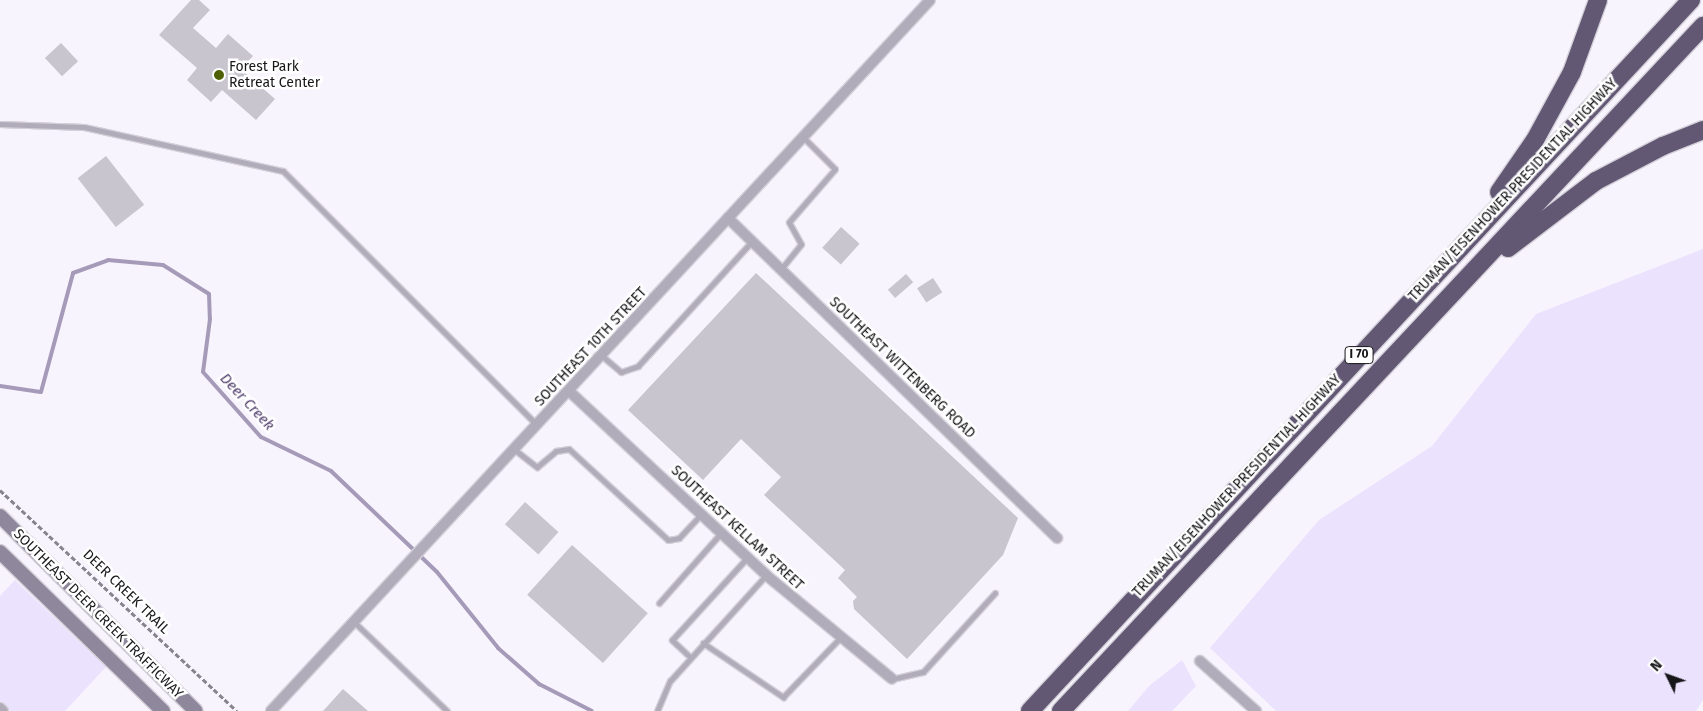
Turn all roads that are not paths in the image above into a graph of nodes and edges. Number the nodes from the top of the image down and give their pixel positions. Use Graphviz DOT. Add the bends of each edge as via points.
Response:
graph roads {
  1 [pos="930,0"];
  2 [pos="1598,0"];
  3 [pos="1691,0"];
  4 [pos="1703,26"];
  5 [pos="0,124"];
  6 [pos="1703,130"];
  7 [pos="803,137"];
  8 [pos="728,218"];
  9 [pos="752,241"];
  10 [pos="1460,248"];
  11 [pos="780,269"];
  12 [pos="1443,304"];
  13 [pos="602,356"];
  14 [pos="569,391"];
  15 [pos="537,426"];
  16 [pos="515,450"];
  17 [pos="702,514"];
  18 [pos="0,516"];
  19 [pos="722,533"];
  20 [pos="1058,538"];
  21 [pos="0,552"];
  22 [pos="748,558"];
  23 [pos="766,575"];
  24 [pos="995,594"];
  25 [pos="659,603"];
  26 [pos="355,623"];
  27 [pos="841,637"];
  28 [pos="703,643"];
  29 [pos="690,657"];
  30 [pos="1200,661"];
  31 [pos="892,679"];
  32 [pos="0,708"];
  33 [pos="3,711"];
  34 [pos="163,711"];
  35 [pos="196,711"];
  36 [pos="271,711"];
  37 [pos="446,711"];
  38 [pos="657,711"];
  39 [pos="1030,711"];
  40 [pos="1061,711"];
  41 [pos="1256,711"];
  1 -- 7 [label="street, SOUTHEAST 10TH STREET"];
  2 -- 10 [label="highway" via="1572,72 1550,114"];
  3 -- 10 [label="highway, TRUMAN/EISENHOWER PRESIDENTIAL HIGHWAY / I 70"];
  4 -- 12 [label="highway, TRUMAN/EISENHOWER PRESIDENTIAL HIGHWAY / I 70"];
  5 -- 15 [label="lane" via="84,127 283,171"];
  6 -- 12 [label="highway" via="1663,146 1596,181 1560,206"];
  7 -- 8 [label="street, SOUTHEAST 10TH STREET"];
  7 -- 11 [label="lane" via="835,169 789,222 802,244"];
  8 -- 9 [label="street, SOUTHEAST WITTENBERG ROAD"];
  8 -- 13 [label="street, SOUTHEAST 10TH STREET"];
  9 -- 11 [label="street, SOUTHEAST WITTENBERG ROAD"];
  9 -- 13 [label="lane" via="638,366 621,372"];
  10 -- 39 [label="highway, TRUMAN/EISENHOWER PRESIDENTIAL HIGHWAY / I 70"];
  11 -- 20 [label="street, SOUTHEAST WITTENBERG ROAD"];
  12 -- 40 [label="highway, TRUMAN/EISENHOWER PRESIDENTIAL HIGHWAY / I 70"];
  13 -- 14 [label="street, SOUTHEAST 10TH STREET"];
  14 -- 15 [label="street, SOUTHEAST 10TH STREET"];
  14 -- 17 [label="street, SOUTHEAST KELLAM STREET"];
  15 -- 16 [label="street, SOUTHEAST 10TH STREET"];
  16 -- 17 [label="lane" via="538,468 556,451 569,449 668,540 679,538"];
  16 -- 26 [label="street, SOUTHEAST 10TH STREET"];
  17 -- 19 [label="street, SOUTHEAST KELLAM STREET"];
  18 -- 35 [label="street, SOUTHEAST DEER CREEK TRAFFICWAY"];
  19 -- 22 [label="street, SOUTHEAST KELLAM STREET"];
  19 -- 25 [label="lane"];
  21 -- 34 [label="street, SOUTHEAST DEER CREEK TRAFFICWAY"];
  22 -- 23 [label="street, SOUTHEAST KELLAM STREET"];
  22 -- 29 [label="lane" via="672,640"];
  23 -- 27 [label="street, SOUTHEAST KELLAM STREET"];
  23 -- 28 [label="lane"];
  24 -- 31 [label="lane" via="923,672"];
  26 -- 36 [label="street, SOUTHEAST 10TH STREET"];
  26 -- 37 [label="lane"];
  27 -- 28 [label="lane" via="783,697"];
  27 -- 31 [label="street, SOUTHEAST KELLAM STREET"];
  28 -- 29 [label="lane"];
  29 -- 38 [label="lane" via="664,693"];
  30 -- 41 [label="street"];
  32 -- 33 [label="street"];
}
